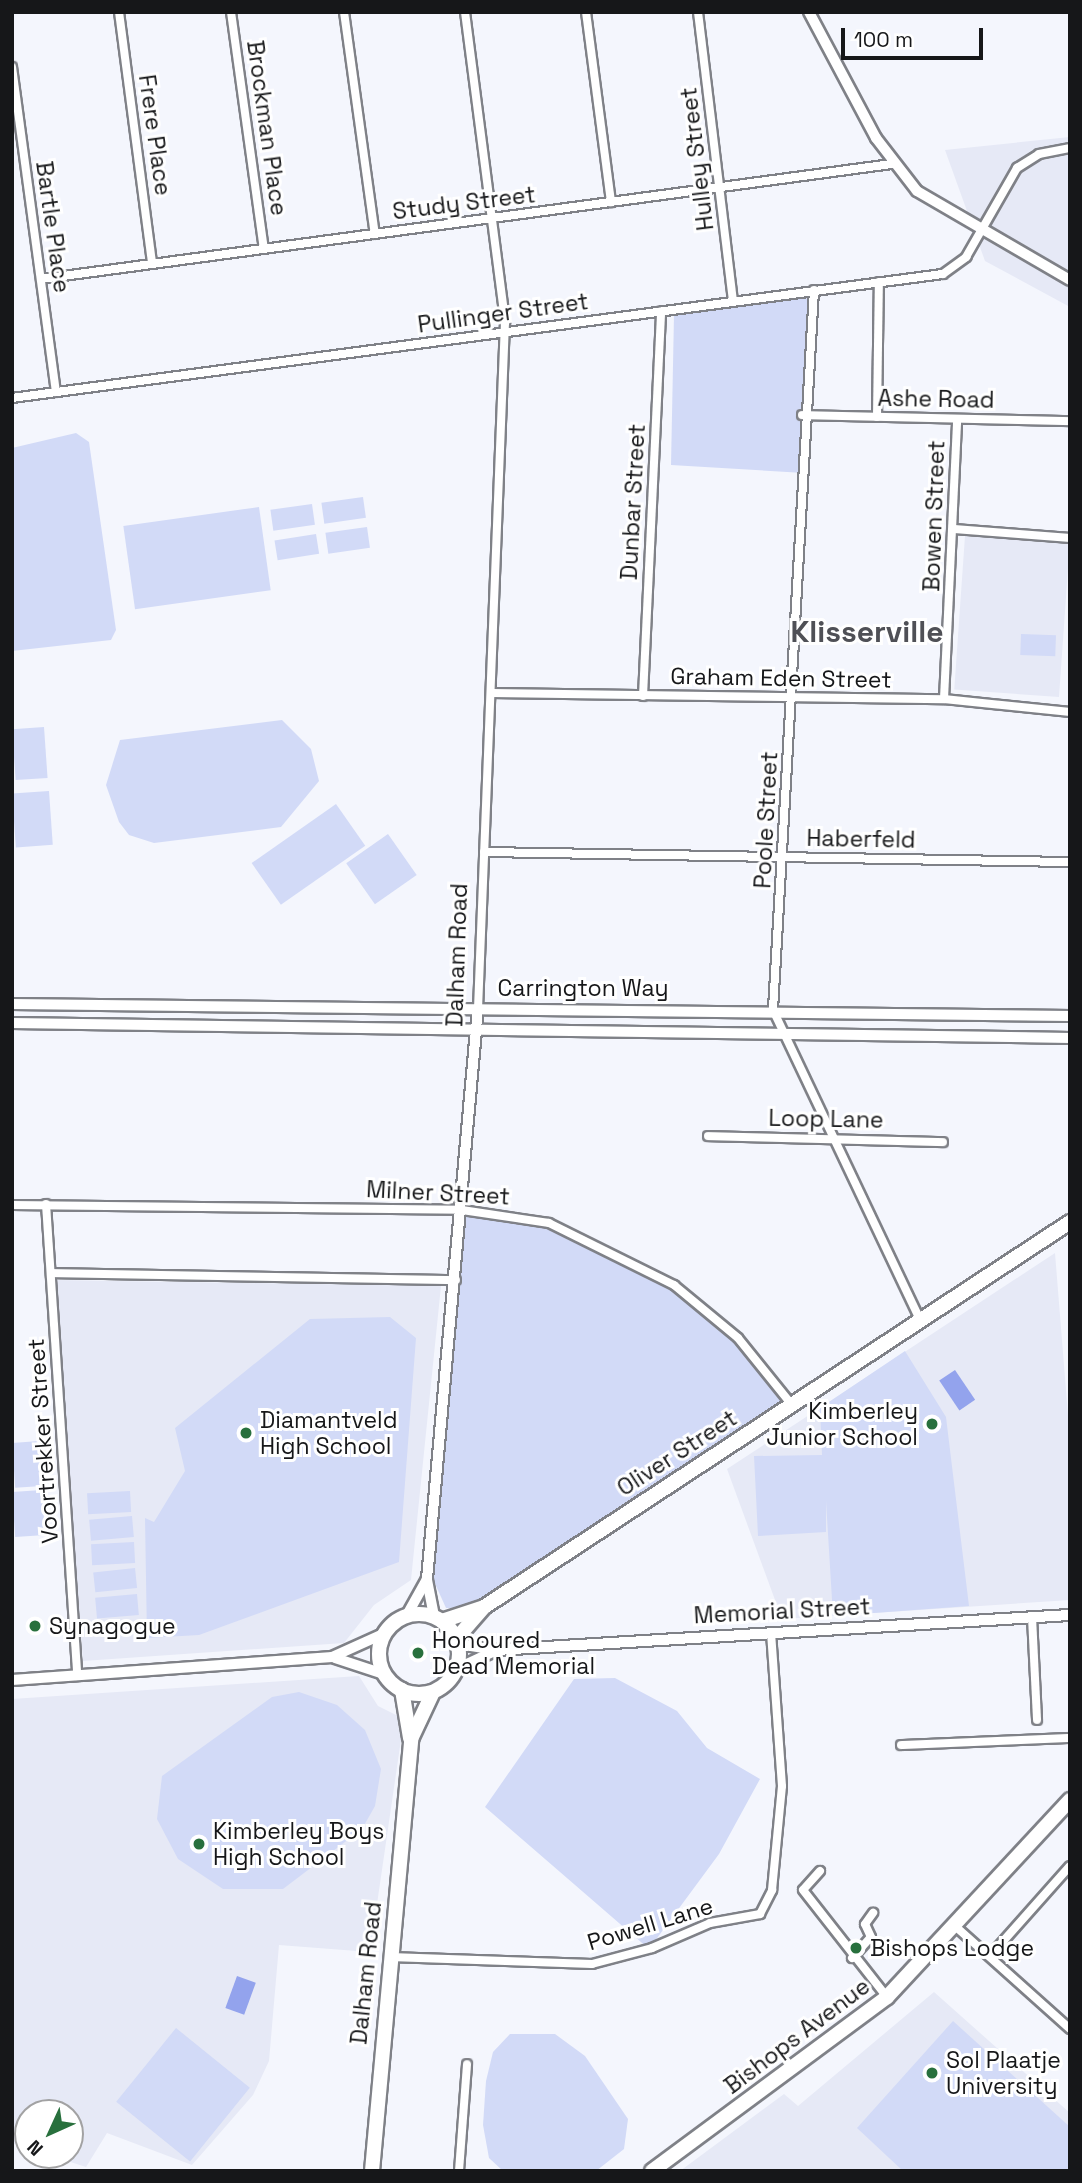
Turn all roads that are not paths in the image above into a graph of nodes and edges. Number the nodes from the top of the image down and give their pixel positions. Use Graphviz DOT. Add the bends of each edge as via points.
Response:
graph roads {
  1 [pos="119,12"];
  2 [pos="231,12"];
  3 [pos="344,12"];
  4 [pos="465,12"];
  5 [pos="586,12"];
  6 [pos="698,12"];
  7 [pos="809,12"];
  8 [pos="12,67"];
  9 [pos="1070,148"];
  10 [pos="892,164"];
  11 [pos="720,189"];
  12 [pos="611,202"];
  13 [pos="493,220"];
  14 [pos="979,233"];
  15 [pos="374,234"];
  16 [pos="264,249"];
  17 [pos="152,263"];
  18 [pos="41,279"];
  19 [pos="1070,280"];
  20 [pos="879,282"];
  21 [pos="814,290"];
  22 [pos="733,301"];
  23 [pos="661,311"];
  24 [pos="506,332"];
  25 [pos="56,392"];
  26 [pos="12,398"];
  27 [pos="802,415"];
  28 [pos="877,417"];
  29 [pos="957,419"];
  30 [pos="1070,421"];
  31 [pos="955,529"];
  32 [pos="1070,538"];
  33 [pos="492,693"];
  34 [pos="643,696"];
  35 [pos="792,698"];
  36 [pos="944,699"];
  37 [pos="1070,712"];
  38 [pos="484,852"];
  39 [pos="784,857"];
  40 [pos="1070,862"];
  41 [pos="12,1004"];
  42 [pos="478,1008"];
  43 [pos="773,1010"];
  44 [pos="1070,1016"];
  45 [pos="12,1023"];
  46 [pos="478,1028"];
  47 [pos="780,1033"];
  48 [pos="1070,1038"];
  49 [pos="708,1136"];
  50 [pos="830,1139"];
  51 [pos="943,1142"];
  52 [pos="46,1204"];
  53 [pos="12,1205"];
  54 [pos="462,1210"];
  55 [pos="1070,1222"];
  56 [pos="51,1273"];
  57 [pos="456,1280"];
  58 [pos="920,1320"];
  59 [pos="793,1406"];
  60 [pos="427,1578"];
  61 [pos="484,1607"];
  62 [pos="407,1615"];
  63 [pos="1070,1615"];
  64 [pos="1032,1617"];
  65 [pos="438,1618"];
  66 [pos="771,1632"];
  67 [pos="383,1634"];
  68 [pos="457,1641"];
  69 [pos="497,1650"];
  70 [pos="332,1657"];
  71 [pos="456,1669"];
  72 [pos="384,1674"];
  73 [pos="77,1676"];
  74 [pos="12,1680"];
  75 [pos="402,1690"];
  76 [pos="433,1692"];
  77 [pos="1037,1720"];
  78 [pos="1070,1738"];
  79 [pos="411,1739"];
  80 [pos="901,1745"];
  81 [pos="1070,1800"];
  82 [pos="1070,1866"];
  83 [pos="820,1871"];
  84 [pos="873,1913"];
  85 [pos="955,1926"];
  86 [pos="990,1956"];
  87 [pos="390,1957"];
  88 [pos="852,1958"];
  89 [pos="887,1997"];
  90 [pos="1070,2029"];
  91 [pos="467,2064"];
  92 [pos="372,2171"];
  93 [pos="459,2171"];
  94 [pos="652,2171"];
  1 -- 17 [label="street, Frere Place"];
  2 -- 16 [label="street, Brockman Place"];
  3 -- 15 [label="street"];
  4 -- 13 [label="street, Dalham Road"];
  5 -- 12 [label="street"];
  6 -- 11 [label="street, Hulley Street"];
  7 -- 10 [label="street"];
  8 -- 18 [label="street, Bartle Place"];
  9 -- 14 [label="street, Pullinger Street" via="1039,154 1017,168"];
  10 -- 11 [label="street, Study Street"];
  10 -- 14 [label="street" via="929,202"];
  11 -- 12 [label="street, Study Street"];
  11 -- 22 [label="street, Hulley Street"];
  12 -- 13 [label="street, Study Street"];
  13 -- 15 [label="street, Study Street"];
  13 -- 24 [label="street, Dalham Road"];
  14 -- 19 [label="street"];
  14 -- 20 [label="street, Pullinger Street" via="950,272"];
  15 -- 16 [label="street, Study Street"];
  16 -- 17 [label="street, Study Street"];
  17 -- 18 [label="street, Study Street"];
  18 -- 25 [label="street, Bartle Place"];
  20 -- 21 [label="street, Pullinger Street"];
  20 -- 28 [label="street"];
  21 -- 22 [label="street, Pullinger Street"];
  21 -- 27 [label="street, Poole Street"];
  22 -- 23 [label="street, Pullinger Street"];
  23 -- 24 [label="street, Pullinger Street"];
  23 -- 34 [label="street, Dunbar Street"];
  24 -- 25 [label="street, Pullinger Street"];
  24 -- 33 [label="street, Dalham Road"];
  25 -- 26 [label="street, Pullinger Street"];
  27 -- 28 [label="street, Ashe Road"];
  27 -- 35 [label="street, Poole Street"];
  28 -- 29 [label="street, Ashe Road"];
  29 -- 30 [label="street, Ashe Road"];
  29 -- 31 [label="street, Bowen Street"];
  31 -- 32 [label="street"];
  31 -- 36 [label="street, Bowen Street"];
  33 -- 34 [label="street, Graham Eden Street"];
  33 -- 38 [label="street, Dalham Road"];
  34 -- 35 [label="street, Graham Eden Street"];
  35 -- 36 [label="street, Graham Eden Street"];
  35 -- 39 [label="street, Poole Street"];
  36 -- 37 [label="street, Graham Eden Street"];
  38 -- 39 [label="street, Haberfeld"];
  38 -- 42 [label="street, Dalham Road"];
  39 -- 40 [label="street, Haberfeld"];
  39 -- 43 [label="street, Poole Street"];
  41 -- 42 [label="street, Carrington Way"];
  42 -- 43 [label="street, Carrington Way"];
  42 -- 46 [label="street, Dalham Road"];
  43 -- 44 [label="street, Carrington Way"];
  43 -- 47 [label="street, Poole Street"];
  45 -- 46 [label="street, Carrington Way"];
  46 -- 47 [label="street, Carrington Way"];
  46 -- 54 [label="street, Dalham Road"];
  47 -- 48 [label="street, Carrington Way"];
  47 -- 50 [label="street, Poole Street"];
  49 -- 50 [label="street, Loop Lane"];
  50 -- 51 [label="street, Loop Lane"];
  50 -- 58 [label="street, Poole Street"];
  52 -- 53 [label="street, Milner Street"];
  52 -- 54 [label="street, Milner Street"];
  52 -- 56 [label="street, Voortrekker Street"];
  54 -- 57 [label="street, Dalham Road"];
  54 -- 59 [label="street, Milner Street" via="549,1223 645,1267 738,1338"];
  55 -- 58 [label="highway, Oliver Street"];
  56 -- 57 [label="street"];
  56 -- 73 [label="street, Voortrekker Street"];
  57 -- 60 [label="street, Dalham Road"];
  58 -- 59 [label="highway, Oliver Street"];
  59 -- 61 [label="highway, Oliver Street"];
  60 -- 62 [label="street, Dalham Road"];
  60 -- 65 [label="street, Dalham Road"];
  61 -- 65 [label="highway, Oliver Street"];
  61 -- 68 [label="highway, Oliver Street"];
  62 -- 65 [label="highway"];
  62 -- 67 [label="highway"];
  63 -- 64 [label="street, Memorial Street"];
  64 -- 66 [label="street, Memorial Street"];
  64 -- 77 [label="street"];
  65 -- 68 [label="highway"];
  66 -- 69 [label="street, Memorial Street"];
  66 -- 87 [label="street, Powell Lane" via="782,1786 772,1890 760,1914 710,1923 652,1948 592,1964"];
  67 -- 70 [label="street"];
  67 -- 72 [label="highway" via="379,1650"];
  68 -- 69 [label="street, Memorial Street"];
  68 -- 71 [label="highway"];
  69 -- 71 [label="street, Memorial Street"];
  70 -- 72 [label="street"];
  70 -- 73 [label="street"];
  71 -- 76 [label="highway"];
  72 -- 75 [label="highway"];
  73 -- 74 [label="street"];
  75 -- 76 [label="highway"];
  75 -- 79 [label="highway, Dalham Road"];
  76 -- 79 [label="highway, Dalham Road"];
  78 -- 80 [label="street"];
  79 -- 87 [label="highway, Dalham Road"];
  81 -- 85 [label="highway, Bishops Avenue"];
  82 -- 86 [label="street"];
  83 -- 88 [label="street" via="803,1890"];
  84 -- 88 [label="street" via="864,1924 871,1937"];
  85 -- 86 [label="street"];
  85 -- 89 [label="highway, Bishops Avenue"];
  86 -- 90 [label="street"];
  87 -- 92 [label="highway, Dalham Road"];
  88 -- 89 [label="street"];
  89 -- 94 [label="highway, Bishops Avenue"];
  91 -- 93 [label="street"];
}
